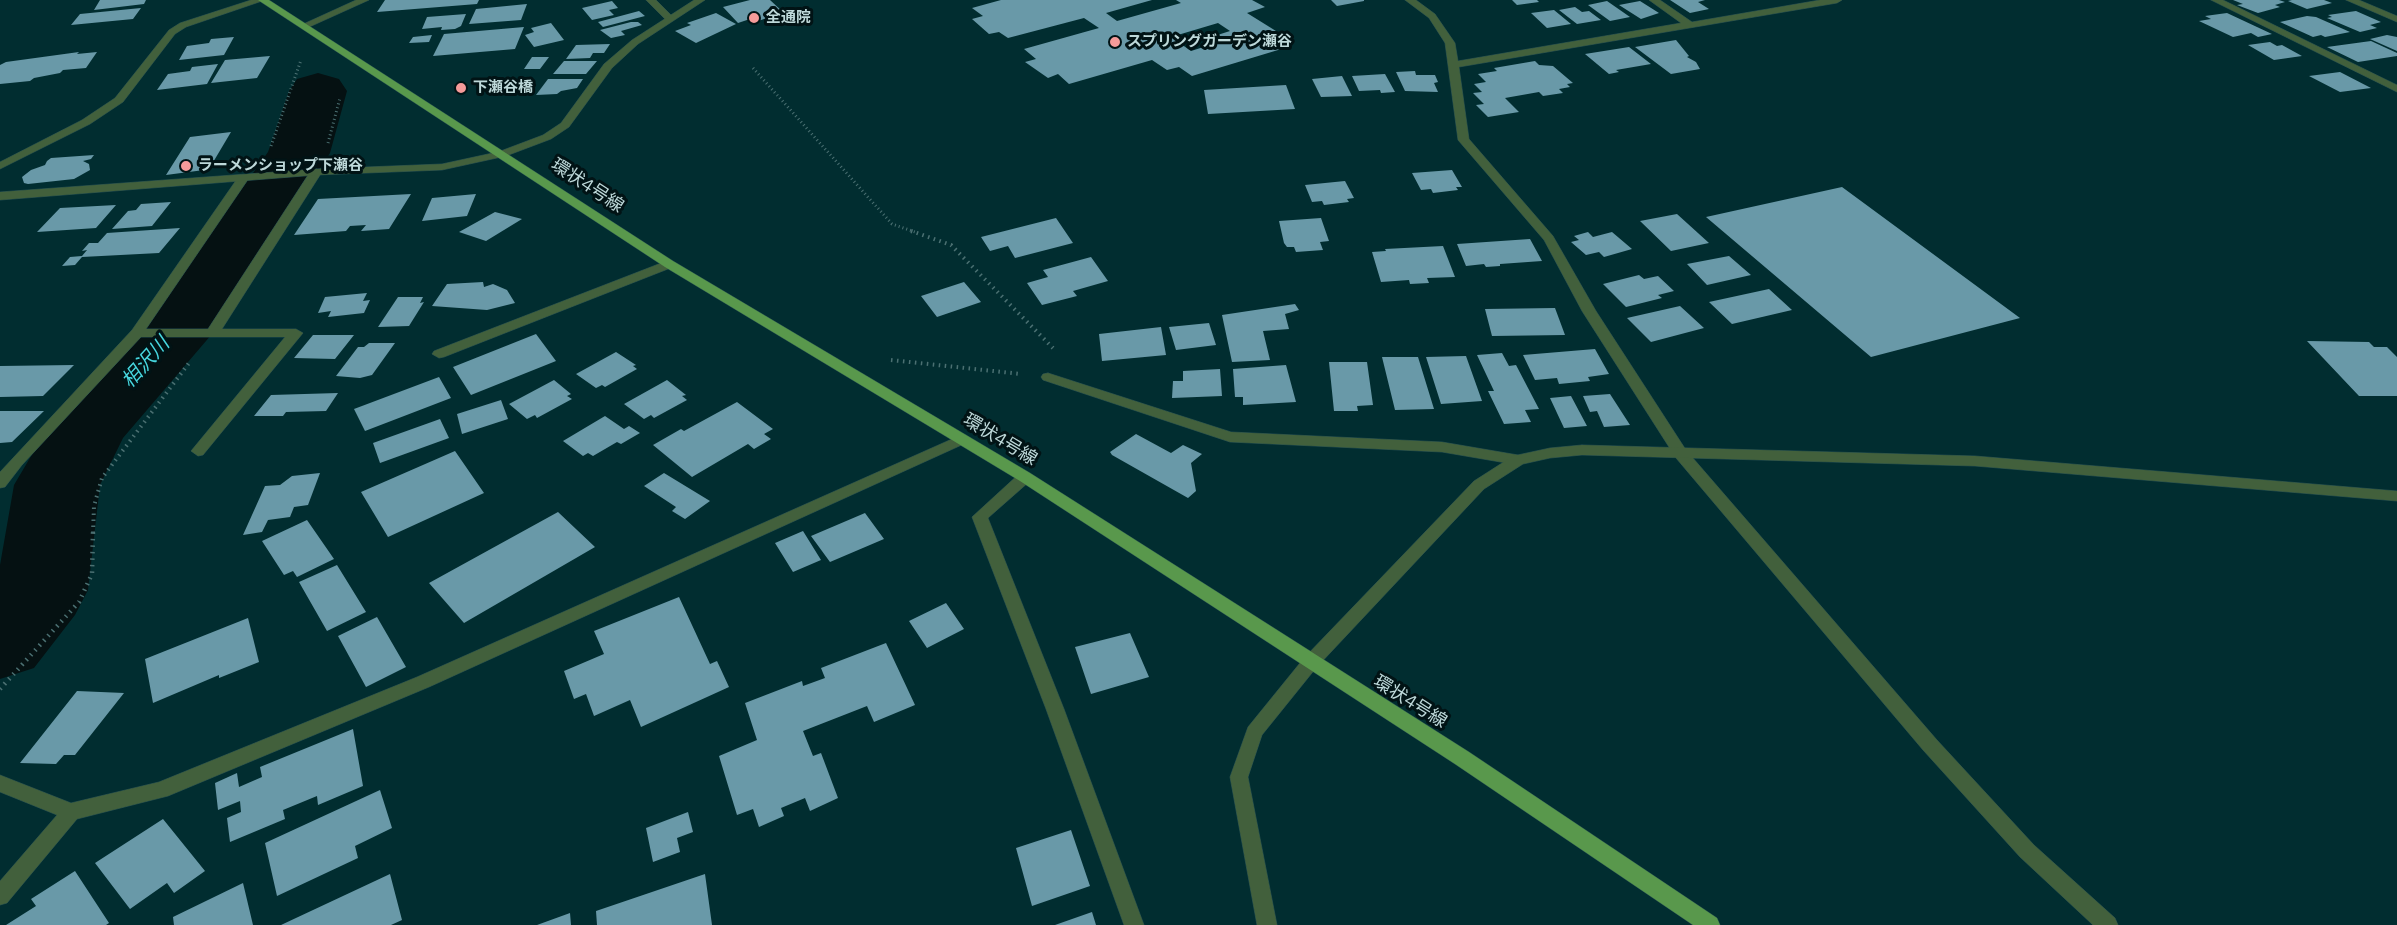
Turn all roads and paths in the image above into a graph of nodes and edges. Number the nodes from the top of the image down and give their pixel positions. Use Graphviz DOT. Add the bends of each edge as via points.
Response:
graph roads {
  1 [pos="262,0"];
  2 [pos="364,0"];
  3 [pos="651,0"];
  4 [pos="700,0"];
  5 [pos="1410,0"];
  6 [pos="1654,0"];
  7 [pos="1837,0"];
  8 [pos="2216,0"];
  9 [pos="2351,0"];
  10 [pos="669,18"];
  11 [pos="2397,19"];
  12 [pos="1690,25"];
  13 [pos="304,26"];
  14 [pos="301,60"];
  15 [pos="1454,64"];
  16 [pos="753,68"];
  17 [pos="2397,89"];
  18 [pos="340,98"];
  19 [pos="502,154"];
  20 [pos="0,166"];
  21 [pos="312,172"];
  22 [pos="248,178"];
  23 [pos="0,196"];
  24 [pos="669,264"];
  25 [pos="206,332"];
  26 [pos="137,333"];
  27 [pos="439,354"];
  28 [pos="885,359"];
  29 [pos="1048,377"];
  30 [pos="961,440"];
  31 [pos="198,451"];
  32 [pos="1681,454"];
  33 [pos="1518,460"];
  34 [pos="1025,477"];
  35 [pos="0,483"];
  36 [pos="2397,496"];
  37 [pos="1310,663"];
  38 [pos="0,689"];
  39 [pos="0,783"];
  40 [pos="70,812"];
  41 [pos="0,896"];
  42 [pos="1134,925"];
  43 [pos="1267,925"];
  44 [pos="1710,925"];
  45 [pos="2108,925"];
  1 -- 13 [label="main road, 環状4号線"];
  1 -- 20 [label="street" via="183,24 172,32 119,100 86,122"];
  2 -- 13 [label="street"];
  3 -- 10 [label="street"];
  4 -- 10 [label="street"];
  5 -- 15 [label="street" via="1432,16 1450,43"];
  6 -- 12 [label="street"];
  7 -- 12 [label="street"];
  8 -- 17 [label="street"];
  9 -- 11 [label="street"];
  10 -- 19 [label="street" via="608,66 566,125"];
  12 -- 15 [label="street"];
  13 -- 19 [label="main road, 環状4号線"];
  14 -- 22 [label="path" via="273,144"];
  15 -- 32 [label="street" via="1464,140 1549,239 1589,311"];
  16 -- 29 [label="path" via="892,224 951,245 1054,349 1056,364"];
  18 -- 21 [label="path" via="324,158"];
  19 -- 21 [label="street" via="442,167"];
  19 -- 24 [label="main road, 環状4号線"];
  21 -- 22 [label="street"];
  21 -- 25 [label="street"];
  22 -- 23 [label="street"];
  22 -- 26 [label="street"];
  24 -- 27 [label="street"];
  24 -- 30 [label="main road, 環状4号線"];
  25 -- 26 [label="street"];
  25 -- 31 [label="street" via="296,333"];
  25 -- 38 [label="path" via="102,478 94,506 92,574 79,602"];
  26 -- 35 [label="street"];
  28 -- 29 [label="path"];
  29 -- 33 [label="street" via="1230,437 1442,447"];
  30 -- 34 [label="main road, 環状4号線"];
  30 -- 40 [label="street" via="423,682 161,790"];
  32 -- 33 [label="street" via="1582,450"];
  32 -- 36 [label="street" via="1975,461"];
  32 -- 45 [label="street" via="1930,745 2027,851"];
  33 -- 37 [label="street" via="1479,484"];
  34 -- 37 [label="main road, 環状4号線"];
  34 -- 42 [label="street" via="980,517"];
  37 -- 43 [label="street" via="1254,732 1239,777"];
  37 -- 44 [label="main road, 環状4号線" via="1462,758"];
  39 -- 40 [label="street"];
  40 -- 41 [label="street"];
}
